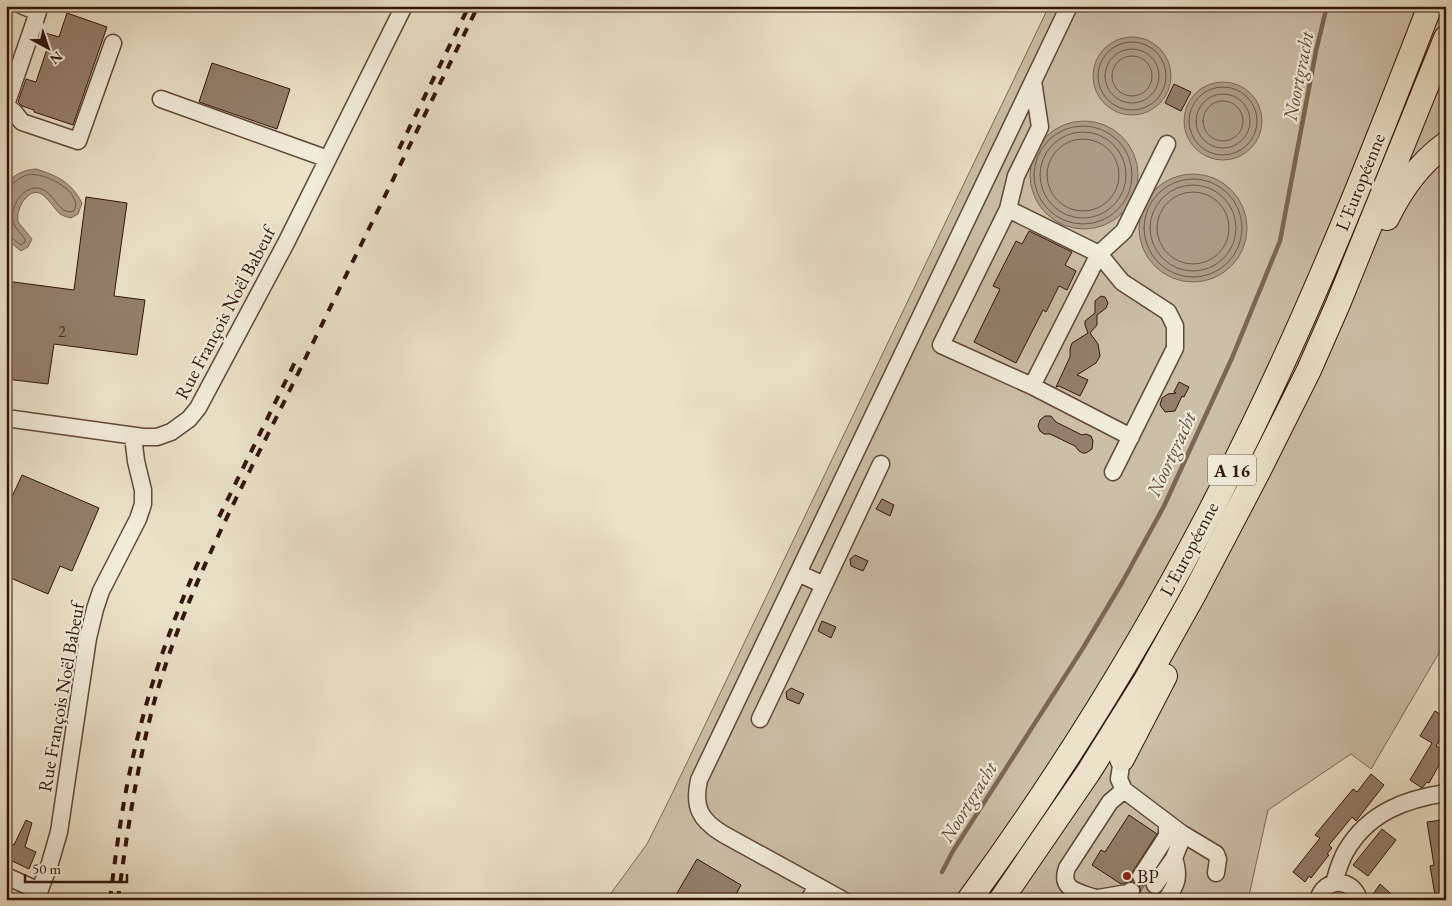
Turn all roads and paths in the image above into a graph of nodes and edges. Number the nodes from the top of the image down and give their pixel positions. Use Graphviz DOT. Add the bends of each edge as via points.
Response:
graph roads {
  1 [pos="23,6"];
  2 [pos="404,6"];
  3 [pos="1069,6"];
  4 [pos="1430,6"];
  5 [pos="1446,38"];
  6 [pos="113,43"];
  7 [pos="1033,81"];
  8 [pos="161,99"];
  9 [pos="6,106"];
  10 [pos="1167,144"];
  11 [pos="1446,144"];
  12 [pos="328,159"];
  13 [pos="1008,209"];
  14 [pos="1099,254"];
  15 [pos="1032,386"];
  16 [pos="1298,392"];
  17 [pos="6,418"];
  18 [pos="132,436"];
  19 [pos="1131,436"];
  20 [pos="881,464"];
  21 [pos="1113,472"];
  22 [pos="1248,490"];
  23 [pos="798,573"];
  24 [pos="824,585"];
  25 [pos="760,719"];
  26 [pos="1122,759"];
  27 [pos="1124,790"];
  28 [pos="1446,793"];
  29 [pos="1167,823"];
  30 [pos="1180,833"];
  31 [pos="1174,858"];
  32 [pos="1216,873"];
  33 [pos="6,876"];
  34 [pos="1141,876"];
  35 [pos="1334,883"];
  36 [pos="1155,886"];
  37 [pos="1131,891"];
  38 [pos="813,893"];
  39 [pos="37,896"];
  40 [pos="1091,899"];
  41 [pos="843,900"];
  42 [pos="969,900"];
  43 [pos="1001,900"];
  44 [pos="1166,900"];
  45 [pos="1318,900"];
  46 [pos="1359,900"];
  1 -- 9 [label="street" via="38,12"];
  2 -- 12 [label="street, Rue François Noël Babeuf"];
  3 -- 7 [label="street"];
  4 -- 42 [label="highway, L'Européenne / A 16" via="1314,293 1219,495 1155,612 1088,724"];
  5 -- 16 [label="highway, L'Européenne / A 16" via="1349,277"];
  6 -- 9 [label="street" via="78,141 22,122"];
  7 -- 13 [label="street" via="1040,127 1016,176"];
  7 -- 23 [label="street"];
  8 -- 12 [label="street"];
  10 -- 14 [label="street" via="1124,231"];
  11 -- 16 [label="highway" via="1424,163 1396,201 1355,292"];
  12 -- 18 [label="street, Rue François Noël Babeuf" via="194,414 165,435"];
  13 -- 14 [label="street"];
  13 -- 15 [label="street" via="941,346"];
  14 -- 15 [label="street"];
  14 -- 19 [label="street" via="1122,282 1168,312 1175,326 1175,348"];
  15 -- 19 [label="street"];
  16 -- 22 [label="highway, L'Européenne / A 16"];
  17 -- 18 [label="street"];
  18 -- 39 [label="street, Rue François Noël Babeuf" via="143,504 95,609 59,832"];
  19 -- 21 [label="street"];
  20 -- 24 [label="street"];
  22 -- 26 [label="highway" via="1206,596"];
  22 -- 43 [label="highway, L'Européenne / A 16" via="1133,701"];
  23 -- 24 [label="street"];
  23 -- 38 [label="street" via="703,772 696,802 705,820 716,830"];
  24 -- 25 [label="street"];
  26 -- 27 [label="street" via="1120,779"];
  27 -- 29 [label="street"];
  27 -- 40 [label="street" via="1110,802 1064,876 1066,884"];
  28 -- 35 [label="street" via="1404,802 1378,816 1351,843 1341,860"];
  29 -- 30 [label="street"];
  29 -- 34 [label="street" via="1167,836"];
  30 -- 31 [label="street"];
  30 -- 32 [label="street" via="1216,854"];
  31 -- 36 [label="street"];
  31 -- 44 [label="street" via="1178,870 1176,885"];
  33 -- 39 [label="street"];
  35 -- 45 [label="street" via="1323,889"];
  35 -- 46 [label="street" via="1351,886"];
  37 -- 40 [label="street"];
  38 -- 41 [label="street"];
}
